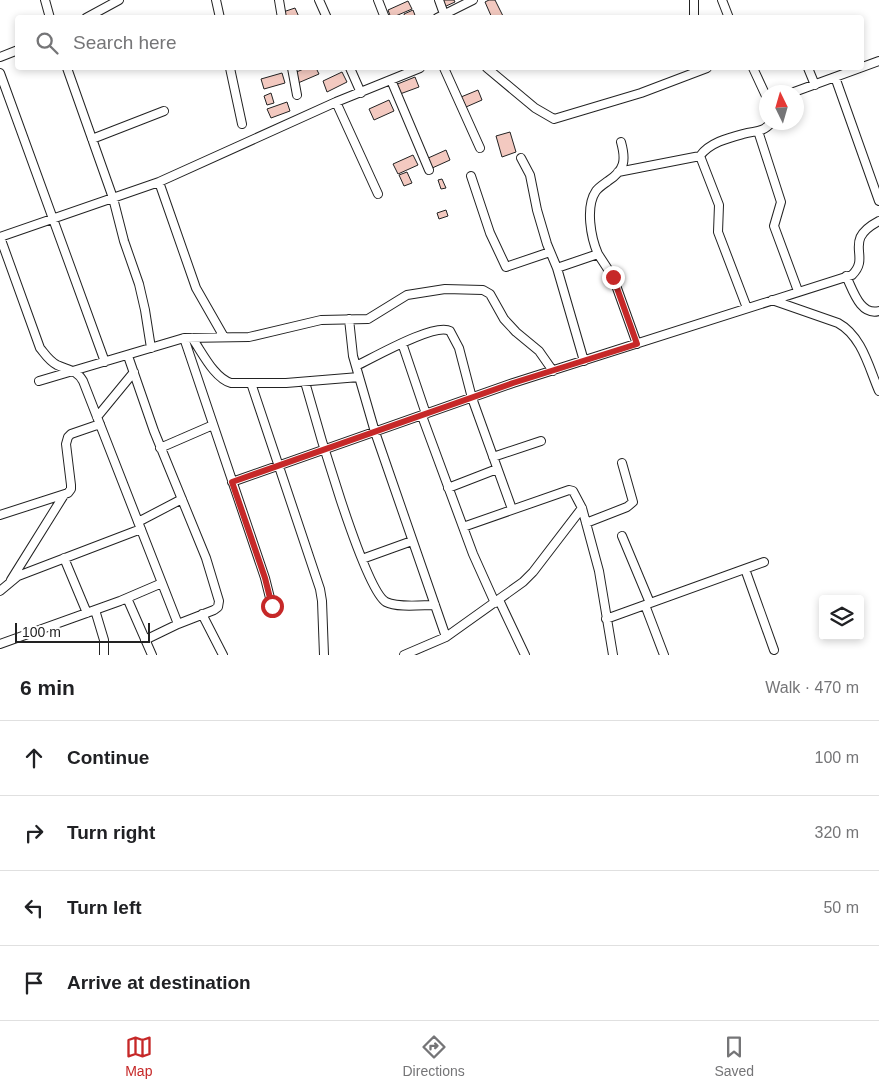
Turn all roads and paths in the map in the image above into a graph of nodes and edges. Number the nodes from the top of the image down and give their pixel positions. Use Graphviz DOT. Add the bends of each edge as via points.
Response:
graph roads {
  1 [pos="45,0"];
  2 [pos="119,0"];
  3 [pos="216,0"];
  4 [pos="279,0"];
  5 [pos="319,0"];
  6 [pos="378,0"];
  7 [pos="439,0"];
  8 [pos="474,0"];
  9 [pos="694,0"];
  10 [pos="722,0"];
  11 [pos="49,15"];
  12 [pos="92,15"];
  13 [pos="219,15"];
  14 [pos="282,15"];
  15 [pos="326,15"];
  16 [pos="384,15"];
  17 [pos="441,15"];
  18 [pos="443,15"];
  19 [pos="694,15"];
  20 [pos="727,15"];
  21 [pos="15,51"];
  22 [pos="0,57"];
  23 [pos="879,61"];
  24 [pos="864,66"];
  25 [pos="68,70"];
  26 [pos="230,70"];
  27 [pos="292,70"];
  28 [pos="351,70"];
  29 [pos="415,70"];
  30 [pos="445,70"];
  31 [pos="489,70"];
  32 [pos="694,70"];
  33 [pos="754,70"];
  34 [pos="809,70"];
  35 [pos="854,70"];
  36 [pos="0,73"];
  37 [pos="835,77"];
  38 [pos="391,80"];
  39 [pos="761,85"];
  40 [pos="815,85"];
  41 [pos="804,89"];
  42 [pos="360,92"];
  43 [pos="297,95"];
  44 [pos="336,102"];
  45 [pos="164,111"];
  46 [pos="242,124"];
  47 [pos="764,130"];
  48 [pos="758,131"];
  49 [pos="92,140"];
  50 [pos="621,142"];
  51 [pos="480,148"];
  52 [pos="700,156"];
  53 [pos="520,158"];
  54 [pos="429,170"];
  55 [pos="618,172"];
  56 [pos="471,176"];
  57 [pos="159,182"];
  58 [pos="378,194"];
  59 [pos="113,198"];
  60 [pos="879,201"];
  61 [pos="54,218"];
  62 [pos="879,221"];
  63 [pos="0,237"];
  64 [pos="550,252"];
  65 [pos="598,254"];
  66 [pos="557,268"];
  67 [pos="846,276"];
  68 [pos="798,291"];
  69 [pos="772,300"];
  70 [pos="747,308"];
  71 [pos="879,311"];
  72 [pos="348,319"];
  73 [pos="224,337"];
  74 [pos="188,338"];
  75 [pos="402,343"];
  76 [pos="637,344"];
  77 [pos="151,348"];
  78 [pos="128,356"];
  79 [pos="584,361"];
  80 [pos="105,362"];
  81 [pos="356,366"];
  82 [pos="74,371"];
  83 [pos="552,371"];
  84 [pos="134,372"];
  85 [pos="359,377"];
  86 [pos="39,381"];
  87 [pos="305,382"];
  88 [pos="251,383"];
  89 [pos="879,391"];
  90 [pos="472,398"];
  91 [pos="424,415"];
  92 [pos="99,420"];
  93 [pos="213,425"];
  94 [pos="375,432"];
  95 [pos="541,441"];
  96 [pos="160,448"];
  97 [pos="324,450"];
  98 [pos="493,458"];
  99 [pos="622,463"];
  100 [pos="278,466"];
  101 [pos="497,469"];
  102 [pos="232,482"];
  103 [pos="448,488"];
  104 [pos="64,495"];
  105 [pos="182,499"];
  106 [pos="582,508"];
  107 [pos="512,509"];
  108 [pos="0,515"];
  109 [pos="586,522"];
  110 [pos="139,526"];
  111 [pos="463,527"];
  112 [pos="622,536"];
  113 [pos="412,541"];
  114 [pos="64,558"];
  115 [pos="362,559"];
  116 [pos="764,562"];
  117 [pos="745,569"];
  118 [pos="8,583"];
  119 [pos="162,583"];
  120 [pos="0,591"];
  121 [pos="127,598"];
  122 [pos="497,601"];
  123 [pos="647,604"];
  124 [pos="272,606"];
  125 [pos="435,606"];
  126 [pos="91,611"];
  127 [pos="202,614"];
  128 [pos="606,619"];
  129 [pos="178,624"];
  130 [pos="446,637"];
  131 [pos="145,640"];
  132 [pos="0,644"];
  133 [pos="774,650"];
  134 [pos="104,655"];
  135 [pos="152,655"];
  136 [pos="223,655"];
  137 [pos="324,655"];
  138 [pos="404,655"];
  139 [pos="525,655"];
  140 [pos="613,655"];
  141 [pos="664,655"];
  1 -- 11 [label="street"];
  2 -- 12 [label="street"];
  3 -- 13 [label="street"];
  4 -- 14 [label="street"];
  5 -- 15 [label="street"];
  6 -- 16 [label="street"];
  7 -- 17 [label="street"];
  8 -- 18 [label="street"];
  9 -- 19 [label="street"];
  10 -- 20 [label="street"];
  21 -- 22 [label="street"];
  23 -- 24 [label="street"];
  25 -- 49 [label="street"];
  26 -- 46 [label="street"];
  27 -- 43 [label="street"];
  28 -- 42 [label="street"];
  29 -- 38 [label="street"];
  30 -- 51 [label="street"];
  31 -- 32 [label="street" via="554,119 641,93"];
  33 -- 39 [label="street"];
  34 -- 40 [label="street"];
  35 -- 37 [label="street"];
  36 -- 61 [label="street"];
  37 -- 40 [label="street"];
  37 -- 60 [label="street"];
  38 -- 42 [label="street"];
  38 -- 54 [label="street"];
  40 -- 41 [label="street"];
  42 -- 44 [label="street"];
  44 -- 57 [label="street"];
  44 -- 58 [label="street"];
  45 -- 49 [label="street"];
  47 -- 48 [label="street"];
  48 -- 52 [label="street" via="706,147"];
  48 -- 68 [label="street" via="781,202 774,226"];
  49 -- 59 [label="street"];
  50 -- 55 [label="street" via="624,156"];
  52 -- 55 [label="street"];
  52 -- 70 [label="street" via="719,205 718,232"];
  53 -- 64 [label="street" via="530,175"];
  55 -- 65 [label="street" via="597,190 593,198 591,232"];
  56 -- 64 [label="street" via="490,233 506,268"];
  57 -- 59 [label="street"];
  57 -- 73 [label="street" via="196,288"];
  59 -- 61 [label="street"];
  59 -- 77 [label="street" via="139,284"];
  61 -- 63 [label="street"];
  61 -- 80 [label="street"];
  62 -- 67 [label="street" via="862,234 858,245 859,264 852,275"];
  63 -- 82 [label="street" via="40,348 50,360"];
  64 -- 66 [label="street"];
  65 -- 66 [label="street"];
  65 -- 76 [label="street" via="613,277"];
  66 -- 79 [label="street"];
  67 -- 68 [label="street"];
  67 -- 71 [label="street" via="864,309"];
  68 -- 69 [label="street"];
  69 -- 70 [label="street"];
  69 -- 89 [label="street" via="846,327 858,343"];
  70 -- 76 [label="street"];
  72 -- 73 [label="street" via="310,323 249,337"];
  72 -- 81 [label="street"];
  72 -- 83 [label="street" via="368,319 407,295 482,290 490,294 504,319 539,351"];
  73 -- 74 [label="street"];
  74 -- 77 [label="street"];
  74 -- 88 [label="street" via="226,381"];
  74 -- 93 [label="street"];
  75 -- 81 [label="street"];
  75 -- 90 [label="street" via="436,330 450,331 459,348"];
  75 -- 91 [label="street"];
  76 -- 79 [label="street"];
  77 -- 78 [label="street"];
  78 -- 80 [label="street"];
  78 -- 84 [label="street"];
  79 -- 83 [label="street"];
  80 -- 82 [label="street"];
  81 -- 85 [label="street"];
  82 -- 86 [label="street"];
  82 -- 92 [label="street" via="83,381"];
  83 -- 90 [label="street"];
  84 -- 92 [label="street"];
  84 -- 96 [label="street"];
  85 -- 87 [label="street"];
  85 -- 94 [label="street"];
  87 -- 88 [label="street"];
  87 -- 97 [label="street"];
  88 -- 100 [label="street"];
  90 -- 91 [label="street"];
  90 -- 98 [label="street"];
  91 -- 94 [label="street"];
  91 -- 103 [label="street"];
  92 -- 104 [label="street" via="68,437 71,490"];
  92 -- 110 [label="street"];
  93 -- 96 [label="street"];
  93 -- 102 [label="street"];
  94 -- 97 [label="street"];
  94 -- 113 [label="street"];
  95 -- 98 [label="street"];
  96 -- 105 [label="street"];
  97 -- 100 [label="street"];
  97 -- 115 [label="street"];
  98 -- 101 [label="street"];
  99 -- 109 [label="street" via="633,502"];
  100 -- 102 [label="street"];
  100 -- 137 [label="street" via="320,588"];
  101 -- 103 [label="street"];
  101 -- 107 [label="street"];
  102 -- 124 [label="street"];
  103 -- 111 [label="street"];
  104 -- 108 [label="street"];
  104 -- 118 [label="street"];
  105 -- 110 [label="street"];
  105 -- 127 [label="street" via="218,594 218,607"];
  106 -- 107 [label="street" via="573,491 569,490"];
  106 -- 109 [label="street"];
  106 -- 122 [label="street" via="533,572"];
  107 -- 111 [label="street"];
  109 -- 128 [label="street" via="599,571"];
  110 -- 114 [label="street"];
  110 -- 119 [label="street"];
  111 -- 122 [label="street"];
  112 -- 123 [label="street"];
  113 -- 115 [label="street"];
  113 -- 125 [label="street"];
  114 -- 118 [label="street"];
  114 -- 126 [label="street"];
  115 -- 125 [label="street" via="378,596 386,602"];
  116 -- 117 [label="street"];
  117 -- 123 [label="street"];
  117 -- 133 [label="street"];
  118 -- 120 [label="street"];
  119 -- 121 [label="street"];
  119 -- 129 [label="street"];
  121 -- 126 [label="street"];
  121 -- 131 [label="street"];
  122 -- 130 [label="street"];
  122 -- 139 [label="street"];
  123 -- 128 [label="street"];
  123 -- 141 [label="street"];
  125 -- 130 [label="street"];
  126 -- 132 [label="street"];
  126 -- 134 [label="street" via="104,640"];
  127 -- 129 [label="street"];
  127 -- 136 [label="street"];
  128 -- 140 [label="street"];
  129 -- 131 [label="street"];
  130 -- 138 [label="street"];
  131 -- 135 [label="street"];
}
